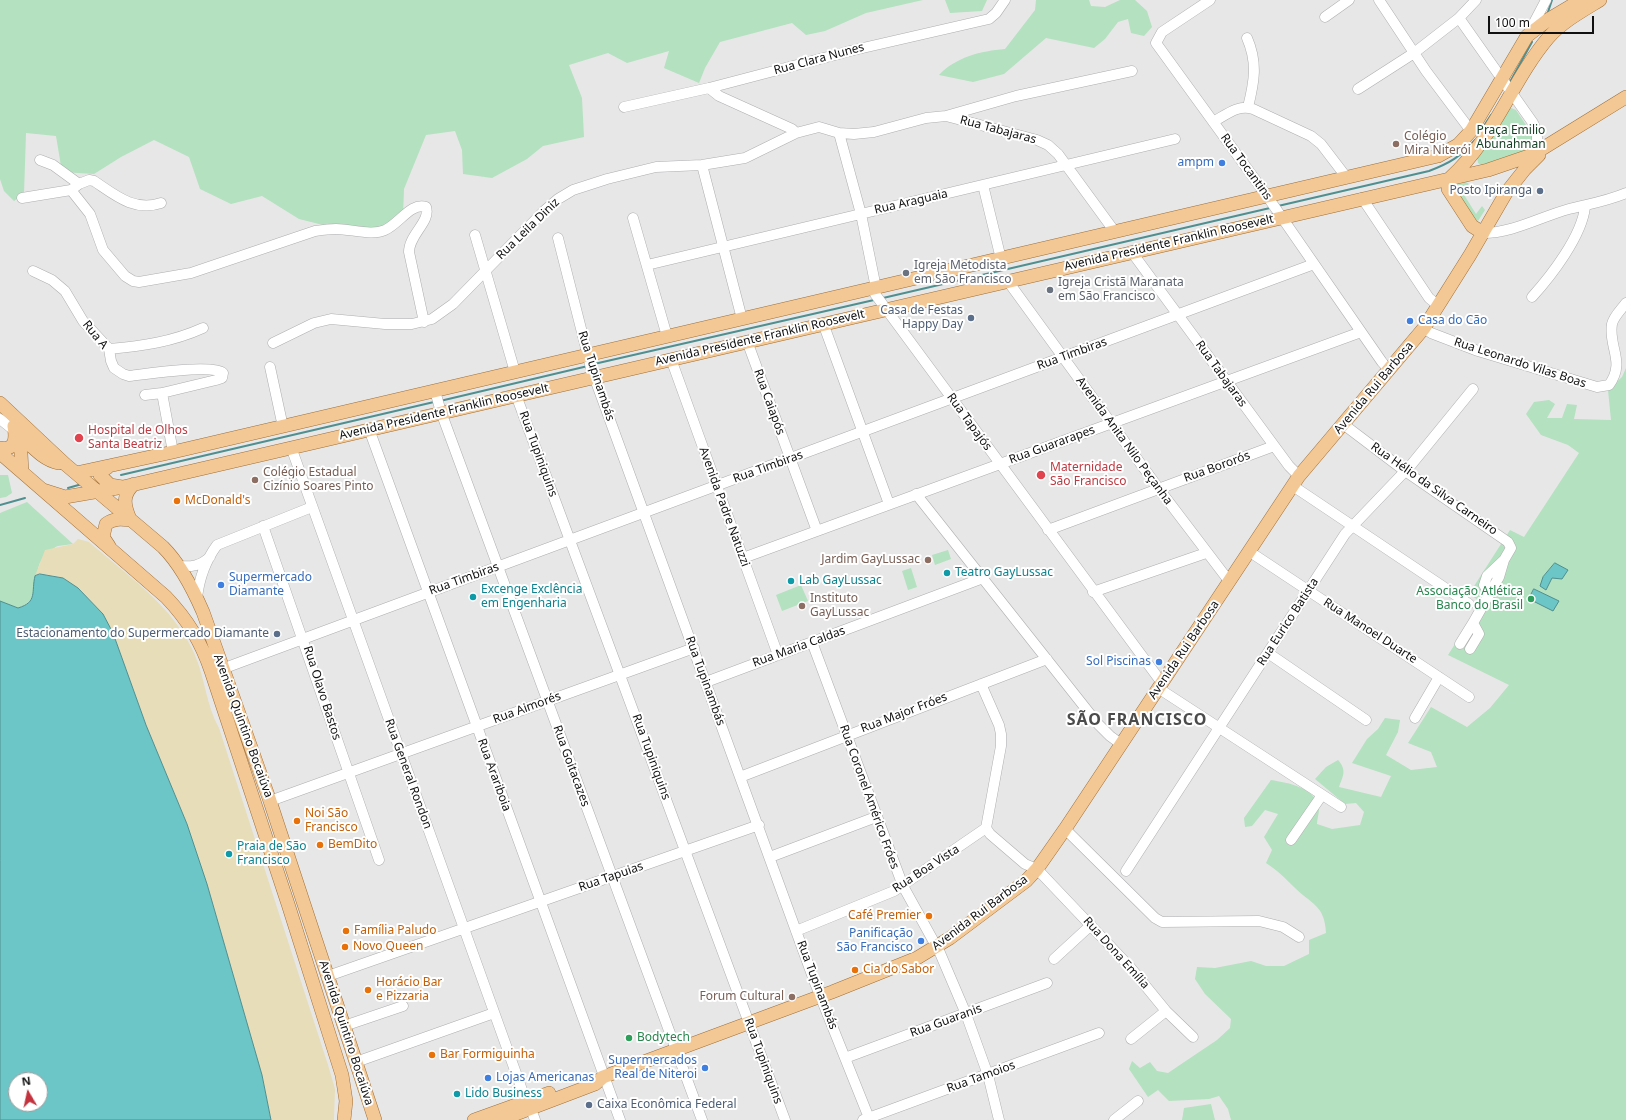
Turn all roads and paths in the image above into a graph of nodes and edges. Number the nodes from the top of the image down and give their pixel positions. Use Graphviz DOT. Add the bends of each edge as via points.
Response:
graph roads {
  1 [pos="1005,0"];
  2 [pos="1210,0"];
  3 [pos="1350,0"];
  4 [pos="1380,0"];
  5 [pos="1476,0"];
  6 [pos="1546,0"];
  7 [pos="1581,0"];
  8 [pos="1600,0"];
  9 [pos="1566,4"];
  10 [pos="1325,17"];
  11 [pos="1459,18"];
  12 [pos="1527,36"];
  13 [pos="1248,38"];
  14 [pos="1414,53"];
  15 [pos="1132,71"];
  16 [pos="1501,78"];
  17 [pos="709,88"];
  18 [pos="1358,90"];
  19 [pos="1512,94"];
  20 [pos="1626,97"];
  21 [pos="1485,106"];
  22 [pos="624,107"];
  23 [pos="1248,107"];
  24 [pos="946,116"];
  25 [pos="1213,122"];
  26 [pos="1471,130"];
  27 [pos="796,133"];
  28 [pos="839,133"];
  29 [pos="1175,139"];
  30 [pos="1553,143"];
  31 [pos="1474,154"];
  32 [pos="1528,157"];
  33 [pos="40,160"];
  34 [pos="702,165"];
  35 [pos="1066,165"];
  36 [pos="1488,170"];
  37 [pos="1347,178"];
  38 [pos="1449,179"];
  39 [pos="983,185"];
  40 [pos="75,187"];
  41 [pos="1626,193"];
  42 [pos="22,198"];
  43 [pos="1362,198"];
  44 [pos="161,203"];
  45 [pos="1275,207"];
  46 [pos="1585,207"];
  47 [pos="861,214"];
  48 [pos="633,218"];
  49 [pos="1116,232"];
  50 [pos="1483,233"];
  51 [pos="476,234"];
  52 [pos="558,238"];
  53 [pos="723,247"];
  54 [pos="1131,252"];
  55 [pos="1001,258"];
  56 [pos="1314,264"];
  57 [pos="647,265"];
  58 [pos="486,270"];
  59 [pos="33,271"];
  60 [pos="1007,280"];
  61 [pos="1532,297"];
  62 [pos="880,298"];
  63 [pos="1626,303"];
  64 [pos="1439,306"];
  65 [pos="1177,314"];
  66 [pos="742,319"];
  67 [pos="424,322"];
  68 [pos="823,323"];
  69 [pos="203,328"];
  70 [pos="1424,328"];
  71 [pos="1361,332"];
  72 [pos="667,336"];
  73 [pos="277,341"];
  74 [pos="747,341"];
  75 [pos="109,349"];
  76 [pos="1062,357"];
  77 [pos="671,359"];
  78 [pos="591,365"];
  79 [pos="270,367"];
  80 [pos="1389,370"];
  81 [pos="515,372"];
  82 [pos="1226,381"];
  83 [pos="1473,389"];
  84 [pos="162,393"];
  85 [pos="144,395"];
  86 [pos="516,395"];
  87 [pos="952,398"];
  88 [pos="438,402"];
  89 [pos="0,403"];
  90 [pos="12,414"];
  91 [pos="0,419"];
  92 [pos="1111,423"];
  93 [pos="1343,424"];
  94 [pos="283,427"];
  95 [pos="369,429"];
  96 [pos="862,432"];
  97 [pos="17,433"];
  98 [pos="1274,446"];
  99 [pos="291,447"];
  100 [pos="0,448"];
  101 [pos="173,452"];
  102 [pos="0,454"];
  103 [pos="790,458"];
  104 [pos="65,464"];
  105 [pos="1000,464"];
  106 [pos="107,468"];
  107 [pos="1405,471"];
  108 [pos="22,472"];
  109 [pos="76,473"];
  110 [pos="1296,481"];
  111 [pos="128,485"];
  112 [pos="717,486"];
  113 [pos="1158,489"];
  114 [pos="43,490"];
  115 [pos="99,492"];
  116 [pos="916,494"];
  117 [pos="889,504"];
  118 [pos="312,507"];
  119 [pos="644,512"];
  120 [pos="131,520"];
  121 [pos="264,526"];
  122 [pos="1352,526"];
  123 [pos="817,530"];
  124 [pos="1048,530"];
  125 [pos="570,540"];
  126 [pos="110,548"];
  127 [pos="1250,552"];
  128 [pos="1206,553"];
  129 [pos="210,557"];
  130 [pos="743,558"];
  131 [pos="179,566"];
  132 [pos="499,566"];
  133 [pos="983,578"];
  134 [pos="1229,581"];
  135 [pos="1308,591"];
  136 [pos="1094,592"];
  137 [pos="428,593"];
  138 [pos="197,598"];
  139 [pos="1469,604"];
  140 [pos="353,621"];
  141 [pos="1473,623"];
  142 [pos="304,639"];
  143 [pos="812,642"];
  144 [pos="1460,644"];
  145 [pos="694,648"];
  146 [pos="1470,649"];
  147 [pos="1268,653"];
  148 [pos="778,655"];
  149 [pos="1047,659"];
  150 [pos="222,669"];
  151 [pos="620,675"];
  152 [pos="1439,677"];
  153 [pos="706,682"];
  154 [pos="981,684"];
  155 [pos="1160,686"];
  156 [pos="1469,697"];
  157 [pos="547,701"];
  158 [pos="1415,718"];
  159 [pos="1366,720"];
  160 [pos="477,727"];
  161 [pos="1219,728"];
  162 [pos="847,736"];
  163 [pos="1121,744"];
  164 [pos="401,754"];
  165 [pos="348,773"];
  166 [pos="740,777"];
  167 [pos="1322,795"];
  168 [pos="270,801"];
  169 [pos="1341,807"];
  170 [pos="876,818"];
  171 [pos="758,825"];
  172 [pos="986,828"];
  173 [pos="1065,829"];
  174 [pos="1291,840"];
  175 [pos="685,851"];
  176 [pos="770,857"];
  177 [pos="379,860"];
  178 [pos="1037,868"];
  179 [pos="1126,871"];
  180 [pos="612,876"];
  181 [pos="903,886"];
  182 [pos="540,902"];
  183 [pos="1091,925"];
  184 [pos="464,928"];
  185 [pos="796,931"];
  186 [pos="1299,937"];
  187 [pos="937,947"];
  188 [pos="1054,959"];
  189 [pos="328,976"];
  190 [pos="1047,984"];
  191 [pos="820,997"];
  192 [pos="403,1006"];
  193 [pos="1166,1011"];
  194 [pos="494,1013"];
  195 [pos="966,1014"];
  196 [pos="749,1023"];
  197 [pos="344,1026"];
  198 [pos="1099,1033"];
  199 [pos="1193,1038"];
  200 [pos="1131,1039"];
  201 [pos="676,1050"];
  202 [pos="845,1058"];
  203 [pos="356,1062"];
  204 [pos="988,1075"];
  205 [pos="604,1077"];
  206 [pos="1138,1101"];
  207 [pos="531,1110"];
  208 [pos="866,1119"];
  209 [pos="344,1120"];
  210 [pos="375,1120"];
  211 [pos="474,1120"];
  212 [pos="500,1120"];
  213 [pos="620,1120"];
  214 [pos="702,1120"];
  215 [pos="785,1120"];
  216 [pos="999,1120"];
  217 [pos="1114,1120"];
  1 -- 17 [label="street, Rua Clara Nunes" via="989,19 854,50"];
  2 -- 25 [label="street, Rua Tocantins" via="1162,32 1156,43"];
  3 -- 10 [label="street"];
  4 -- 14 [label="street"];
  5 -- 11 [label="street"];
  6 -- 12 [label="street"];
  7 -- 9 [label="main road"];
  8 -- 19 [label="main road" via="1561,25 1549,37"];
  9 -- 12 [label="main road"];
  11 -- 14 [label="street"];
  11 -- 16 [label="street"];
  12 -- 16 [label="main road, Avenida Presidente Franklin Roosevelt"];
  13 -- 23 [label="street" via="1252,49 1255,81"];
  14 -- 18 [label="street"];
  14 -- 26 [label="street"];
  15 -- 24 [label="street" via="1016,96"];
  16 -- 19 [label="street"];
  16 -- 21 [label="main road, Avenida Presidente Franklin Roosevelt"];
  17 -- 22 [label="street, Rua Clara Nunes"];
  17 -- 27 [label="street" via="719,96"];
  19 -- 21 [label="main road"];
  19 -- 31 [label="main road"];
  19 -- 32 [label="street" via="1536,130 1537,146"];
  20 -- 30 [label="main road, Avenida Rui Barbosa"];
  21 -- 26 [label="main road, Avenida Presidente Franklin Roosevelt"];
  23 -- 25 [label="street" via="1234,109"];
  23 -- 37 [label="street" via="1311,136 1321,144"];
  24 -- 28 [label="street, Rua Tabajaras" via="920,119 874,132"];
  24 -- 35 [label="street, Rua Tabajaras" via="1037,140 1048,145"];
  25 -- 45 [label="street, Rua Tocantins"];
  26 -- 37 [label="main road, Avenida Presidente Franklin Roosevelt" via="1458,145 1438,156"];
  27 -- 28 [label="street, Rua Leila Diniz" via="819,127"];
  27 -- 34 [label="street, Rua Leila Diniz" via="745,158"];
  28 -- 47 [label="street, Rua Tapajós"];
  29 -- 35 [label="street, Rua Araguaia"];
  30 -- 32 [label="main road, Avenida Rui Barbosa"];
  30 -- 50 [label="main road, Avenida Rui Barbosa" via="1530,164 1506,193"];
  31 -- 36 [label="main road" via="1477,166"];
  31 -- 38 [label="main road"];
  32 -- 36 [label="main road, Avenida Presidente Franklin Roosevelt"];
  33 -- 40 [label="street" via="53,165"];
  34 -- 53 [label="street"];
  34 -- 58 [label="street, Rua Leila Diniz" via="656,167 573,190 544,211"];
  35 -- 39 [label="street, Rua Araguaia"];
  35 -- 49 [label="street, Rua Tabajaras"];
  36 -- 38 [label="main road, Avenida Presidente Franklin Roosevelt"];
  37 -- 45 [label="main road, Avenida Presidente Franklin Roosevelt"];
  38 -- 43 [label="main road, Avenida Presidente Franklin Roosevelt"];
  38 -- 50 [label="main road" via="1448,189 1472,226"];
  39 -- 47 [label="street, Rua Araguaia"];
  39 -- 55 [label="street"];
  40 -- 42 [label="street"];
  40 -- 44 [label="street" via="89,180 133,205"];
  40 -- 67 [label="street" via="90,214 103,250 125,276 140,282 191,273 315,231 383,231 413,208 421,205 426,207 427,218 411,238 409,252"];
  41 -- 46 [label="street"];
  43 -- 45 [label="main road, Avenida Presidente Franklin Roosevelt"];
  43 -- 64 [label="street" via="1429,298"];
  45 -- 49 [label="main road, Avenida Presidente Franklin Roosevelt"];
  45 -- 54 [label="main road, Avenida Presidente Franklin Roosevelt"];
  45 -- 56 [label="street, Rua Tocantins"];
  46 -- 50 [label="street" via="1505,231"];
  46 -- 61 [label="street" via="1569,246 1552,274"];
  47 -- 53 [label="street, Rua Araguaia"];
  47 -- 62 [label="street, Rua Tapajós"];
  48 -- 57 [label="street"];
  49 -- 55 [label="main road, Avenida Presidente Franklin Roosevelt"];
  50 -- 64 [label="main road, Avenida Rui Barbosa"];
  51 -- 58 [label="street"];
  52 -- 78 [label="street, Rua Tupinambás"];
  53 -- 57 [label="street, Rua Araguaia"];
  53 -- 66 [label="street"];
  54 -- 60 [label="main road, Avenida Presidente Franklin Roosevelt"];
  54 -- 65 [label="street, Rua Tabajaras"];
  55 -- 62 [label="main road, Avenida Presidente Franklin Roosevelt"];
  56 -- 65 [label="street, Rua Timbiras"];
  56 -- 71 [label="street, Rua Tocantins"];
  57 -- 72 [label="street"];
  58 -- 67 [label="street, Rua Leila Diniz" via="444,312"];
  58 -- 81 [label="street"];
  59 -- 75 [label="street, Rua A" via="65,290 83,321"];
  60 -- 62 [label="main road, Avenida Presidente Franklin Roosevelt"];
  60 -- 76 [label="street, Avenida Anita Nilo Peçanha"];
  62 -- 66 [label="main road, Avenida Presidente Franklin Roosevelt"];
  62 -- 68 [label="main road, Avenida Presidente Franklin Roosevelt"];
  62 -- 87 [label="street, Rua Tapajós"];
  63 -- 70 [label="street, Rua Leonardo Vilas Boas" via="1614,318 1612,325 1617,358 1615,377 1609,385 1597,387 1478,351"];
  64 -- 70 [label="main road, Avenida Rui Barbosa"];
  65 -- 76 [label="street, Rua Timbiras"];
  65 -- 82 [label="street, Rua Tabajaras"];
  66 -- 72 [label="main road, Avenida Presidente Franklin Roosevelt"];
  67 -- 73 [label="street, Rua Leila Diniz" via="385,324 331,319 314,323"];
  68 -- 74 [label="main road, Avenida Presidente Franklin Roosevelt"];
  68 -- 96 [label="street"];
  69 -- 75 [label="street" via="179,339 152,345"];
  70 -- 80 [label="main road, Avenida Rui Barbosa"];
  71 -- 80 [label="street, Rua Tocantins"];
  71 -- 82 [label="street, Rua Guararapes"];
  72 -- 78 [label="main road, Avenida Presidente Franklin Roosevelt"];
  74 -- 77 [label="main road, Avenida Presidente Franklin Roosevelt"];
  74 -- 103 [label="street, Rua Caiapós"];
  75 -- 84 [label="street, Rua A" via="114,368 129,376 206,369 222,371 224,376"];
  76 -- 87 [label="street, Rua Timbiras"];
  76 -- 92 [label="street, Avenida Anita Nilo Peçanha"];
  77 -- 78 [label="main road, Avenida Presidente Franklin Roosevelt"];
  77 -- 112 [label="street, Avenida Padre Natuzzi"];
  78 -- 81 [label="main road, Avenida Presidente Franklin Roosevelt"];
  78 -- 86 [label="main road, Avenida Presidente Franklin Roosevelt"];
  78 -- 119 [label="street, Rua Tupinambás"];
  79 -- 94 [label="street"];
  80 -- 93 [label="main road, Avenida Rui Barbosa"];
  81 -- 88 [label="main road, Avenida Presidente Franklin Roosevelt"];
  82 -- 92 [label="street, Rua Guararapes"];
  82 -- 98 [label="street, Rua Tabajaras"];
  83 -- 107 [label="street, Rua Eurico Batista"];
  84 -- 85 [label="street"];
  84 -- 101 [label="street"];
  86 -- 88 [label="main road, Avenida Presidente Franklin Roosevelt"];
  86 -- 125 [label="street, Rua Tupiniquins"];
  87 -- 96 [label="street, Rua Timbiras"];
  87 -- 105 [label="street, Rua Tapajós"];
  88 -- 94 [label="main road, Avenida Presidente Franklin Roosevelt"];
  88 -- 95 [label="main road, Avenida Presidente Franklin Roosevelt"];
  88 -- 132 [label="street, Rua Goitacazes"];
  89 -- 90 [label="main road, Avenida Quintino Bocaiúva"];
  90 -- 97 [label="main road"];
  90 -- 104 [label="main road, Avenida Quintino Bocaiúva"];
  91 -- 97 [label="street"];
  92 -- 105 [label="street, Rua Guararapes"];
  92 -- 113 [label="street, Avenida Anita Nilo Peçanha"];
  93 -- 107 [label="street, Rua Hélio da Silva Carneiro"];
  93 -- 110 [label="main road, Avenida Rui Barbosa"];
  94 -- 101 [label="main road, Avenida Presidente Franklin Roosevelt"];
  95 -- 99 [label="main road, Avenida Presidente Franklin Roosevelt"];
  95 -- 137 [label="street, Rua Arariboia"];
  96 -- 103 [label="street, Rua Timbiras"];
  96 -- 117 [label="street"];
  97 -- 100 [label="main road" via="14,445 6,449"];
  97 -- 104 [label="main road" via="49,460"];
  97 -- 108 [label="main road"];
  98 -- 110 [label="street, Rua Tabajaras" via="1289,466"];
  98 -- 113 [label="street, Rua Bororós"];
  99 -- 111 [label="main road, Avenida Presidente Franklin Roosevelt"];
  99 -- 118 [label="street, Rua General Rondon"];
  101 -- 106 [label="main road, Avenida Presidente Franklin Roosevelt"];
  102 -- 108 [label="main road, Avenida Quintino Bocaiúva"];
  103 -- 112 [label="street, Rua Timbiras"];
  103 -- 123 [label="street, Rua Caiapós"];
  104 -- 109 [label="main road, Avenida Quintino Bocaiúva"];
  105 -- 116 [label="street, Rua Guararapes"];
  105 -- 124 [label="street, Rua Tapajós"];
  106 -- 109 [label="main road, Avenida Presidente Franklin Roosevelt"];
  106 -- 111 [label="main road" via="102,470 100,475 110,485"];
  107 -- 122 [label="street, Rua Eurico Batista"];
  107 -- 141 [label="street, Rua Hélio da Silva Carneiro" via="1508,542 1511,548 1504,560 1485,579 1484,586 1490,594"];
  108 -- 114 [label="main road, Avenida Quintino Bocaiúva"];
  109 -- 115 [label="main road, Avenida Quintino Bocaiúva"];
  110 -- 122 [label="street, Rua Tabajaras"];
  110 -- 127 [label="main road, Avenida Rui Barbosa"];
  111 -- 115 [label="main road, Avenida Presidente Franklin Roosevelt"];
  111 -- 120 [label="main road" via="125,497"];
  112 -- 119 [label="street, Rua Timbiras"];
  112 -- 130 [label="street, Avenida Padre Natuzzi"];
  113 -- 124 [label="street, Rua Bororós"];
  113 -- 128 [label="street, Avenida Anita Nilo Peçanha"];
  114 -- 115 [label="main road, Avenida Presidente Franklin Roosevelt" via="65,497"];
  114 -- 126 [label="main road, Avenida Quintino Bocaiúva"];
  115 -- 120 [label="main road, Avenida Quintino Bocaiúva"];
  116 -- 117 [label="street, Rua Guararapes"];
  116 -- 133 [label="street"];
  117 -- 123 [label="street, Rua Guararapes"];
  118 -- 121 [label="street"];
  118 -- 140 [label="street, Rua General Rondon"];
  119 -- 125 [label="street, Rua Timbiras"];
  119 -- 145 [label="street, Rua Tupinambás"];
  120 -- 126 [label="main road" via="120,518 106,524 103,537"];
  120 -- 131 [label="main road, Avenida Quintino Bocaiúva" via="163,547"];
  121 -- 129 [label="street" via="217,545"];
  121 -- 142 [label="street, Rua Olavo Bastos"];
  122 -- 135 [label="street, Rua Eurico Batista"];
  122 -- 139 [label="street, Rua Tabajaras"];
  123 -- 130 [label="street, Rua Guararapes"];
  124 -- 136 [label="street, Rua Tapajós"];
  125 -- 132 [label="street, Rua Timbiras"];
  125 -- 151 [label="street, Rua Tupiniquins"];
  126 -- 209 [label="main road, Avenida Quintino Bocaiúva" via="160,591 198,637 288,904 342,1075 346,1101"];
  127 -- 134 [label="main road, Avenida Rui Barbosa"];
  127 -- 135 [label="street, Rua Manoel Duarte"];
  128 -- 134 [label="street, Avenida Anita Nilo Peçanha"];
  128 -- 136 [label="street"];
  129 -- 131 [label="street" via="197,566"];
  129 -- 138 [label="street" via="200,580"];
  130 -- 148 [label="street, Avenida Padre Natuzzi"];
  131 -- 138 [label="main road, Avenida Quintino Bocaiúva"];
  132 -- 137 [label="street, Rua Timbiras"];
  132 -- 157 [label="street, Rua Goitacazes"];
  133 -- 143 [label="street, Rua Maria Caldas"];
  133 -- 149 [label="street"];
  134 -- 155 [label="main road, Avenida Rui Barbosa"];
  135 -- 147 [label="street, Rua Eurico Batista"];
  135 -- 152 [label="street, Rua Manoel Duarte"];
  136 -- 155 [label="street, Rua Tapajós"];
  137 -- 140 [label="street, Rua Timbiras"];
  137 -- 160 [label="street, Rua Arariboia"];
  138 -- 150 [label="main road, Avenida Quintino Bocaiúva"];
  140 -- 142 [label="street, Rua Timbiras"];
  140 -- 164 [label="street, Rua General Rondon"];
  141 -- 144 [label="street, Rua Hélio da Silva Carneiro"];
  141 -- 146 [label="street" via="1479,634"];
  142 -- 150 [label="street, Rua Timbiras"];
  142 -- 165 [label="street, Rua Olavo Bastos"];
  143 -- 148 [label="street, Rua Maria Caldas"];
  143 -- 162 [label="street, Rua Coronel Américo Fróes"];
  145 -- 151 [label="street, Rua Aimorés"];
  145 -- 153 [label="street, Rua Tupinambás"];
  147 -- 159 [label="street"];
  147 -- 161 [label="street, Rua Eurico Batista"];
  148 -- 153 [label="street, Rua Maria Caldas"];
  149 -- 154 [label="street, Rua Major Fróes"];
  149 -- 163 [label="street" via="1098,724"];
  150 -- 168 [label="main road, Avenida Quintino Bocaiúva"];
  151 -- 157 [label="street, Rua Aimorés"];
  151 -- 175 [label="street, Rua Tupiniquins"];
  152 -- 156 [label="street, Rua Manoel Duarte"];
  152 -- 158 [label="street"];
  153 -- 166 [label="street, Rua Tupinambás"];
  154 -- 162 [label="street, Rua Major Fróes"];
  154 -- 172 [label="street" via="1001,734"];
  155 -- 161 [label="street, Rua Tapajós"];
  155 -- 163 [label="main road, Avenida Rui Barbosa"];
  157 -- 160 [label="street, Rua Aimorés"];
  157 -- 180 [label="street, Rua Goitacazes"];
  160 -- 164 [label="street, Rua Aimorés"];
  160 -- 182 [label="street, Rua Arariboia"];
  161 -- 167 [label="street, Rua Tapajós"];
  161 -- 179 [label="street, Rua Eurico Batista"];
  162 -- 166 [label="street, Rua Major Fróes"];
  162 -- 170 [label="street, Rua Coronel Américo Fróes"];
  163 -- 173 [label="main road, Avenida Rui Barbosa"];
  164 -- 165 [label="street, Rua Aimorés"];
  164 -- 184 [label="street, Rua General Rondon"];
  165 -- 168 [label="street, Rua Aimorés"];
  165 -- 177 [label="street, Rua Olavo Bastos"];
  166 -- 171 [label="street, Rua Tupinambás"];
  167 -- 169 [label="street, Rua Tapajós"];
  167 -- 174 [label="street"];
  168 -- 189 [label="main road, Avenida Quintino Bocaiúva"];
  170 -- 176 [label="street"];
  170 -- 181 [label="street, Rua Coronel Américo Fróes"];
  171 -- 175 [label="street, Rua Tapuias"];
  171 -- 176 [label="street, Rua Tupinambás"];
  172 -- 178 [label="street" via="1025,864"];
  172 -- 181 [label="street, Rua Boa Vista"];
  173 -- 178 [label="main road, Avenida Rui Barbosa"];
  173 -- 186 [label="street" via="1162,922 1259,921 1283,927"];
  175 -- 180 [label="street, Rua Tapuias"];
  175 -- 196 [label="street, Rua Tupiniquins"];
  176 -- 185 [label="street, Rua Tupinambás"];
  178 -- 183 [label="street, Rua Dona Emília"];
  178 -- 187 [label="main road, Avenida Rui Barbosa" via="1020,886"];
  180 -- 182 [label="street, Rua Tapuias"];
  180 -- 201 [label="street, Rua Goitacazes"];
  181 -- 185 [label="street, Rua Boa Vista"];
  181 -- 187 [label="street, Rua Coronel Américo Fróes"];
  182 -- 184 [label="street, Rua Tapuias"];
  182 -- 205 [label="street, Rua Arariboia"];
  183 -- 188 [label="street"];
  183 -- 193 [label="street, Rua Dona Emília"];
  184 -- 189 [label="street, Rua Tapuias"];
  184 -- 194 [label="street, Rua General Rondon"];
  185 -- 191 [label="street, Rua Tupinambás"];
  187 -- 191 [label="main road, Avenida Rui Barbosa" via="898,967"];
  187 -- 195 [label="street, Rua Coronel Américo Fróes"];
  189 -- 197 [label="main road, Avenida Quintino Bocaiúva"];
  190 -- 195 [label="street, Rua Guaranis"];
  191 -- 196 [label="main road, Avenida Rui Barbosa"];
  191 -- 202 [label="street, Rua Tupinambás"];
  192 -- 197 [label="street"];
  193 -- 199 [label="street, Rua Dona Emília"];
  193 -- 200 [label="street"];
  194 -- 203 [label="street"];
  194 -- 207 [label="street, Rua General Rondon"];
  195 -- 202 [label="street, Rua Guaranis"];
  195 -- 204 [label="street, Rua Coronel Américo Fróes"];
  196 -- 201 [label="main road, Avenida Rui Barbosa"];
  196 -- 215 [label="street, Rua Tupiniquins"];
  197 -- 203 [label="main road, Avenida Quintino Bocaiúva"];
  198 -- 204 [label="street, Rua Tamoios"];
  201 -- 205 [label="main road, Avenida Rui Barbosa"];
  201 -- 214 [label="street, Rua Goitacazes"];
  202 -- 208 [label="street, Rua Tupinambás"];
  203 -- 210 [label="main road, Avenida Quintino Bocaiúva"];
  204 -- 208 [label="street, Rua Tamoios"];
  204 -- 216 [label="street, Rua Coronel Américo Fróes"];
  205 -- 207 [label="main road, Avenida Rui Barbosa" via="595,1084"];
  205 -- 213 [label="street, Rua Arariboia"];
  206 -- 217 [label="street"];
  207 -- 211 [label="main road, Avenida Rui Barbosa"];
  207 -- 212 [label="main road, Avenida Rui Barbosa"];
}
